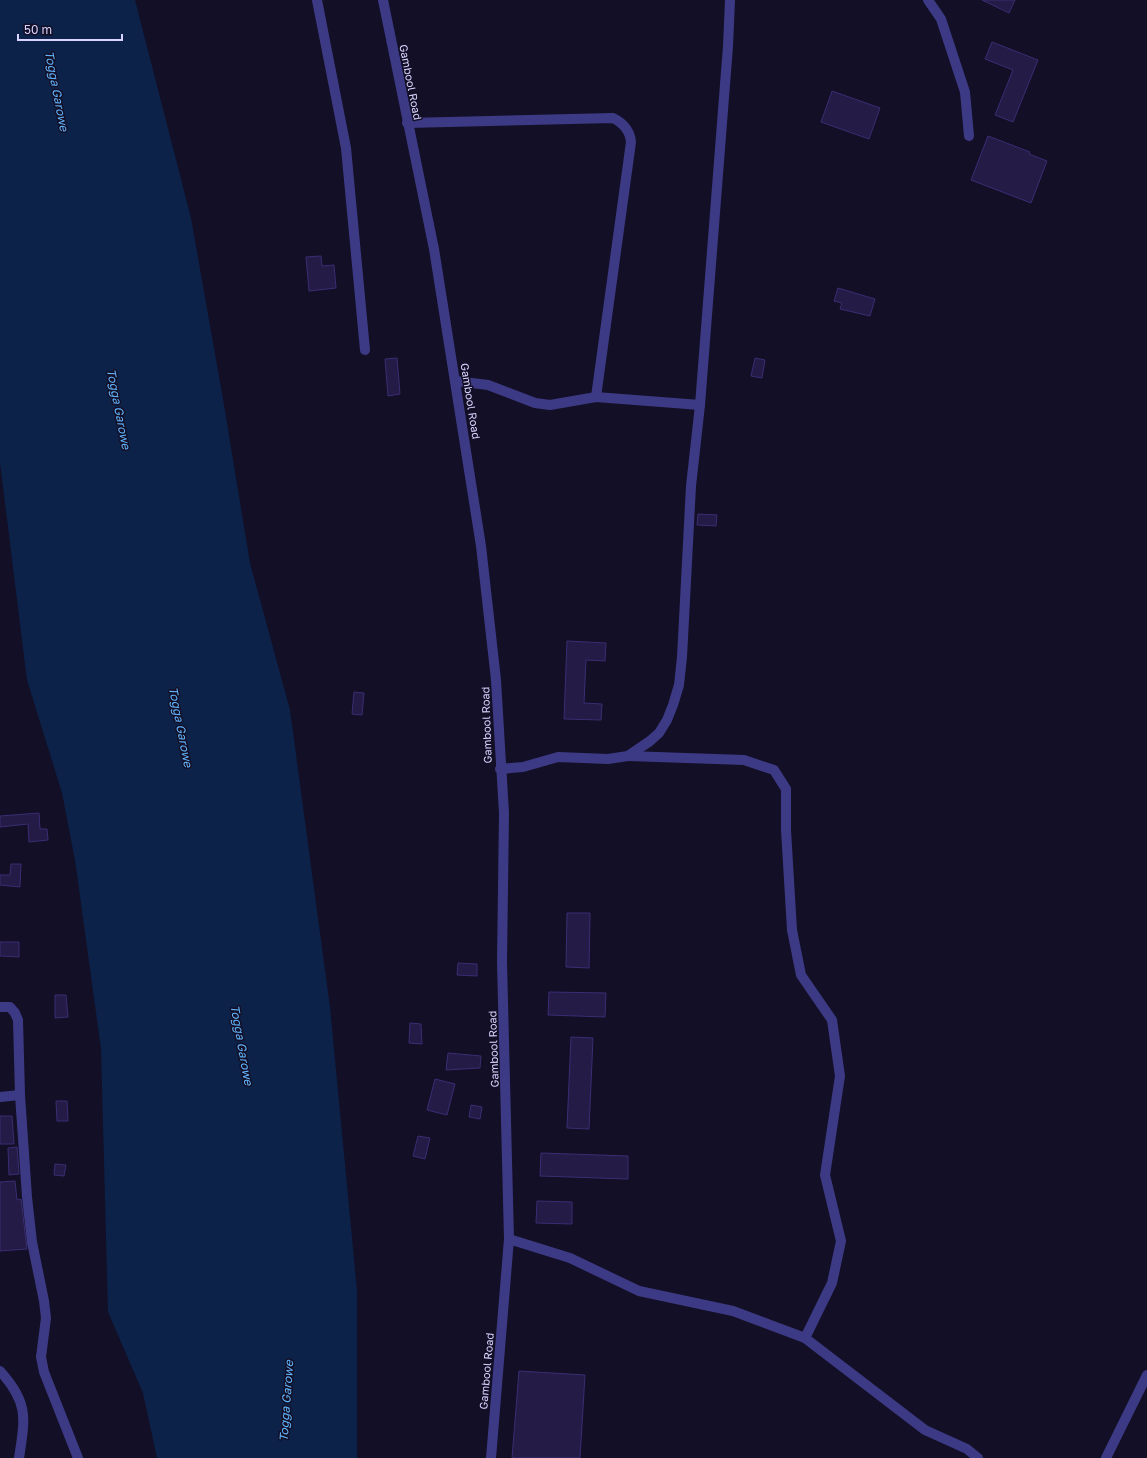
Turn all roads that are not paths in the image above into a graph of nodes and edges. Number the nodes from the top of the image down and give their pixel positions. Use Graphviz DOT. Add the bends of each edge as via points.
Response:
graph roads {
  1 [pos="317,0"];
  2 [pos="383,0"];
  3 [pos="730,0"];
  4 [pos="928,0"];
  5 [pos="407,123"];
  6 [pos="969,136"];
  7 [pos="365,350"];
  8 [pos="455,381"];
  9 [pos="596,397"];
  10 [pos="700,405"];
  11 [pos="628,756"];
  12 [pos="500,769"];
  13 [pos="0,1007"];
  14 [pos="20,1095"];
  15 [pos="0,1097"];
  16 [pos="509,1239"];
  17 [pos="805,1338"];
  18 [pos="0,1371"];
  19 [pos="1147,1375"];
  20 [pos="19,1458"];
  21 [pos="78,1458"];
  22 [pos="491,1458"];
  23 [pos="978,1458"];
  24 [pos="1106,1458"];
  1 -- 7 [label="street" via="346,148"];
  2 -- 5 [label="street, Gambool Road"];
  3 -- 10 [label="street"];
  4 -- 6 [label="street" via="941,19 965,92"];
  5 -- 8 [label="street, Gambool Road" via="434,249"];
  5 -- 9 [label="street" via="613,118 621,122 631,135"];
  8 -- 9 [label="street" via="488,385 528,401 550,405"];
  8 -- 12 [label="street, Gambool Road" via="481,546 496,680"];
  9 -- 10 [label="street"];
  10 -- 11 [label="street" via="691,486 679,685 660,733"];
  11 -- 12 [label="street" via="608,759 558,757 523,767"];
  11 -- 17 [label="street" via="744,760 774,770 786,789 788,868 796,953 801,975 832,1020 840,1076 825,1175 841,1241 832,1283"];
  12 -- 16 [label="street, Gambool Road" via="504,813 502,962"];
  13 -- 14 [label="street" via="10,1007 18,1020"];
  14 -- 15 [label="street"];
  14 -- 21 [label="street" via="30,1225 46,1318 41,1357 44,1372"];
  16 -- 17 [label="street" via="570,1258 639,1291 733,1311"];
  16 -- 22 [label="street, Gambool Road"];
  17 -- 23 [label="street" via="925,1430 966,1449"];
  18 -- 20 [label="street" via="13,1386 21,1402 24,1423"];
  19 -- 24 [label="street"];
}
